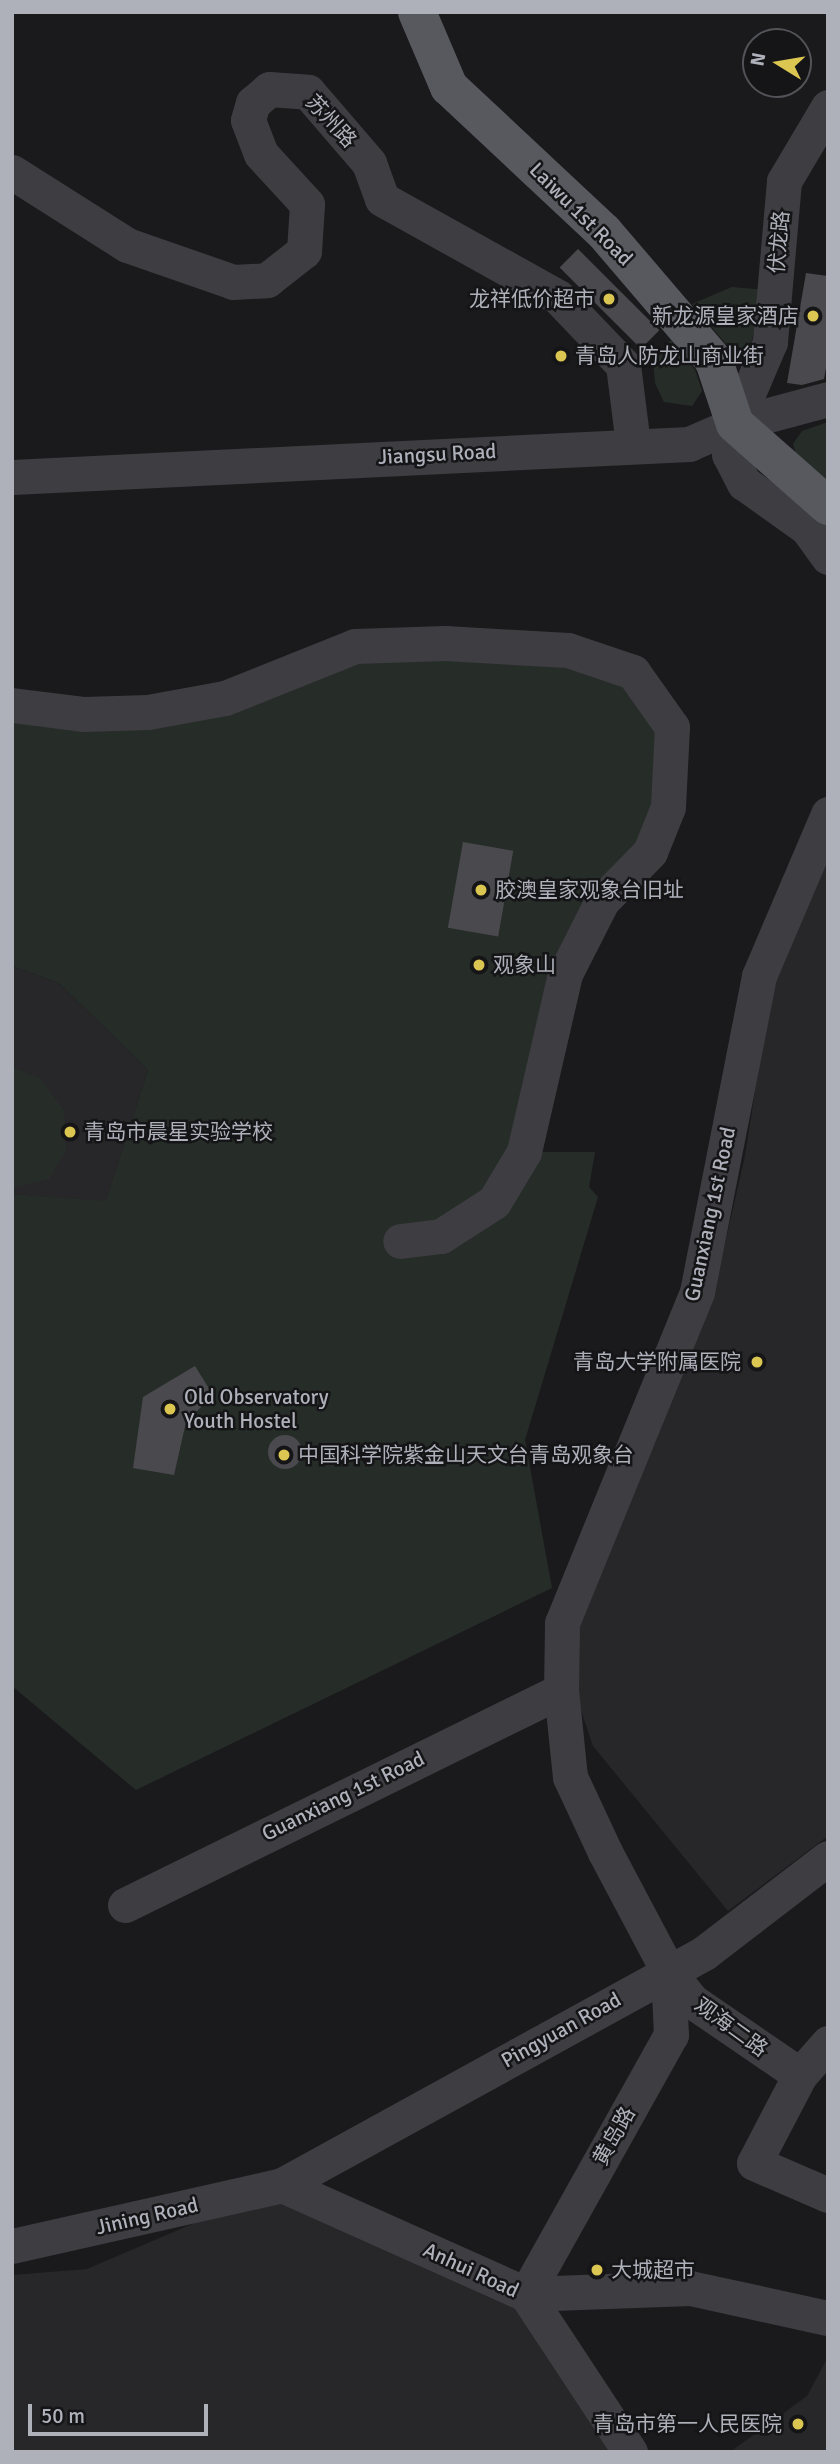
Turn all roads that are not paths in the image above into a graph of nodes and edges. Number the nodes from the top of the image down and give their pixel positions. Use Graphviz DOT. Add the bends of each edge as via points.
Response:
graph roads {
  1 [pos="418,12"];
  2 [pos="828,107"];
  3 [pos="12,172"];
  4 [pos="828,399"];
  5 [pos="735,424"];
  6 [pos="633,444"];
  7 [pos="12,477"];
  8 [pos="828,506"];
  9 [pos="828,557"];
  10 [pos="12,705"];
  11 [pos="828,814"];
  12 [pos="400,1241"];
  13 [pos="561,1690"];
  14 [pos="828,1858"];
  15 [pos="125,1905"];
  16 [pos="668,1971"];
  17 [pos="828,2043"];
  18 [pos="800,2075"];
  19 [pos="282,2186"];
  20 [pos="828,2195"];
  21 [pos="12,2246"];
  22 [pos="526,2294"];
  23 [pos="828,2318"];
  24 [pos="631,2452"];
  1 -- 5 [label="main road, Laiwu 1st Road" via="449,87 604,232 714,361"];
  2 -- 5 [label="street, 伏龙路" via="784,181 770,342"];
  3 -- 6 [label="street, 苏州路" via="127,245 233,282 267,280 304,251 307,204 261,154 248,120 254,103 269,89 308,92 369,163 382,199 558,297 623,365"];
  4 -- 5 [label="street, Jiangsu Road"];
  5 -- 6 [label="street, Jiangsu Road" via="689,444"];
  5 -- 8 [label="main road"];
  5 -- 9 [label="street" via="729,454 744,483 807,528"];
  6 -- 7 [label="street, Jiangsu Road"];
  10 -- 12 [label="street" via="84,714 148,712 225,698 355,646 446,643 568,650 633,672 672,727 664,818 650,852 602,901 565,974 524,1152 494,1202 440,1236"];
  11 -- 13 [label="street, Guanxiang 1st Road" via="759,976 697,1292 562,1623"];
  13 -- 15 [label="street, Guanxiang 1st Road"];
  13 -- 16 [label="street, Guanxiang 1st Road" via="570,1777"];
  14 -- 16 [label="street, Pingyuan Road" via="704,1953"];
  16 -- 18 [label="street, 观海二路" via="692,2001"];
  16 -- 19 [label="street, Pingyuan Road"];
  16 -- 22 [label="street, 黄岛路" via="671,2035"];
  17 -- 18 [label="street"];
  18 -- 20 [label="street" via="754,2163"];
  19 -- 21 [label="street, Jining Road"];
  19 -- 22 [label="street, Anhui Road"];
  22 -- 23 [label="street" via="690,2288"];
  22 -- 24 [label="street, Anhui Road"];
}
